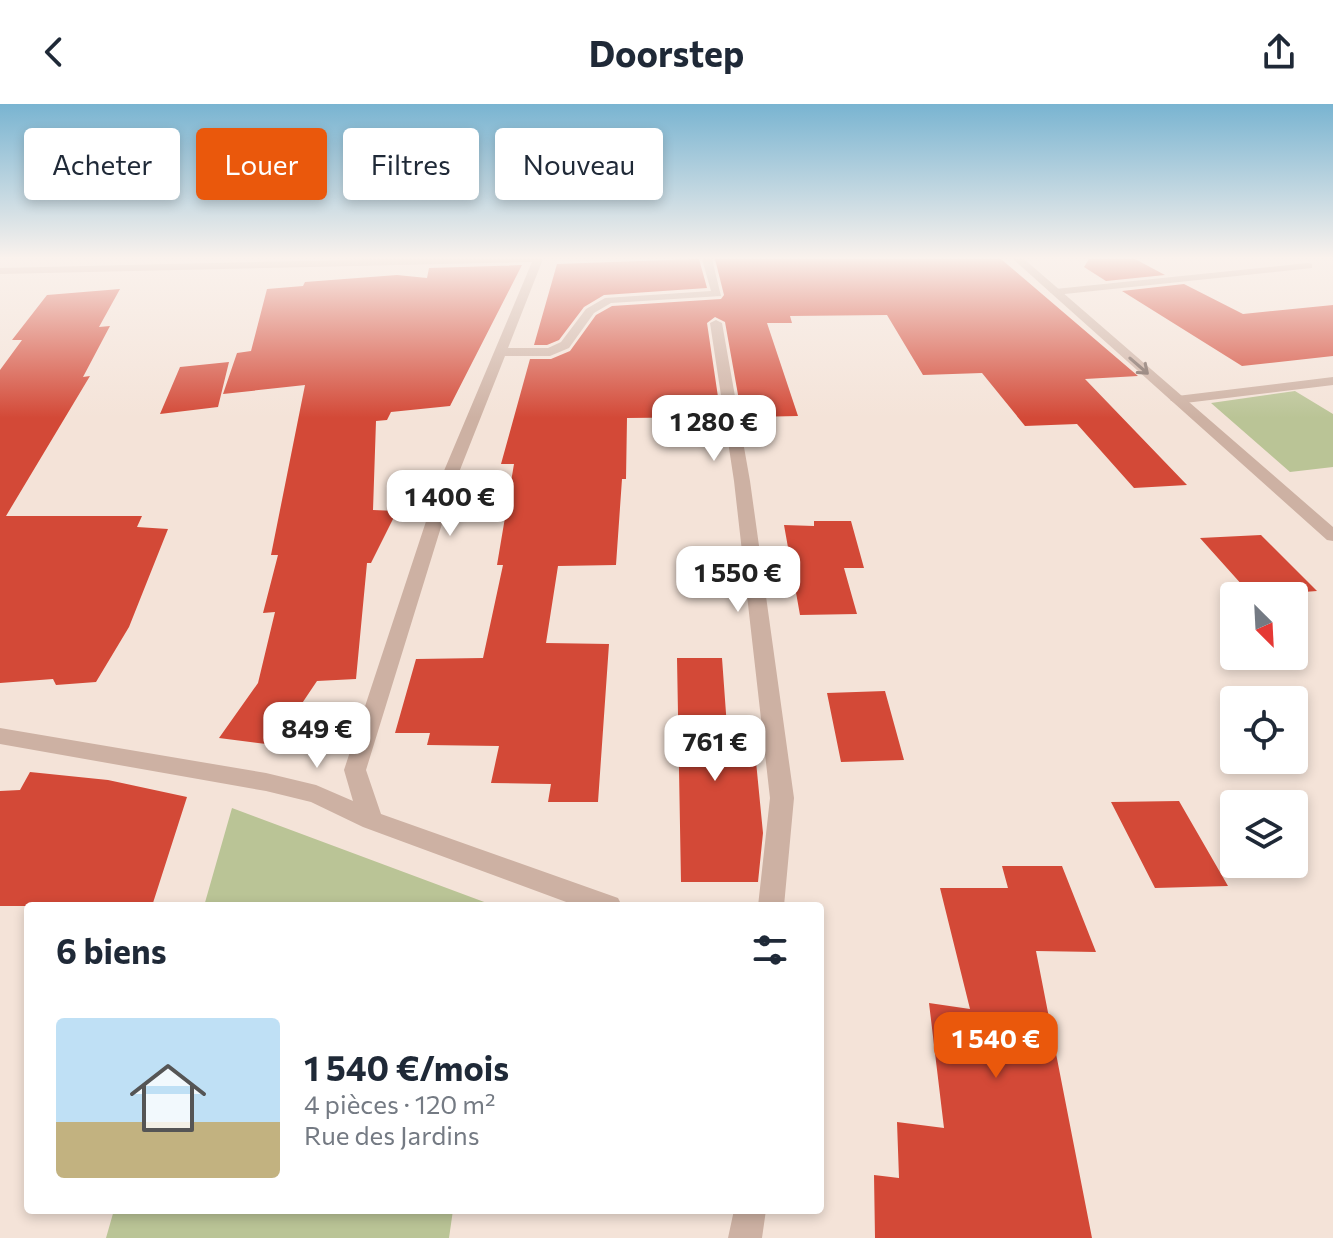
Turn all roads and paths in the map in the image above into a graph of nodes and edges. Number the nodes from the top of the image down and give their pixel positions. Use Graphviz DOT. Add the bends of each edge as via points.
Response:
graph roads {
  1 [pos="516,312"];
  2 [pos="589,312"];
  3 [pos="1078,312"];
  4 [pos="716,323"];
  5 [pos="499,352"];
  6 [pos="1333,381"];
  7 [pos="1177,400"];
  8 [pos="1333,536"];
  9 [pos="0,736"];
  10 [pos="371,820"];
  11 [pos="598,902"];
  12 [pos="771,902"];
  13 [pos="749,1214"];
  14 [pos="745,1238"];
  1 -- 5 [label="street"];
  2 -- 5 [label="street" via="565,345 550,352"];
  3 -- 7 [label="street, one-way"];
  4 -- 12 [label="street" via="742,481 782,798"];
  5 -- 10 [label="street" via="446,485 355,770"];
  6 -- 7 [label="street"];
  7 -- 8 [label="street"];
  9 -- 10 [label="street" via="266,782 316,794"];
  10 -- 11 [label="street"];
  13 -- 14 [label="street"];
}
